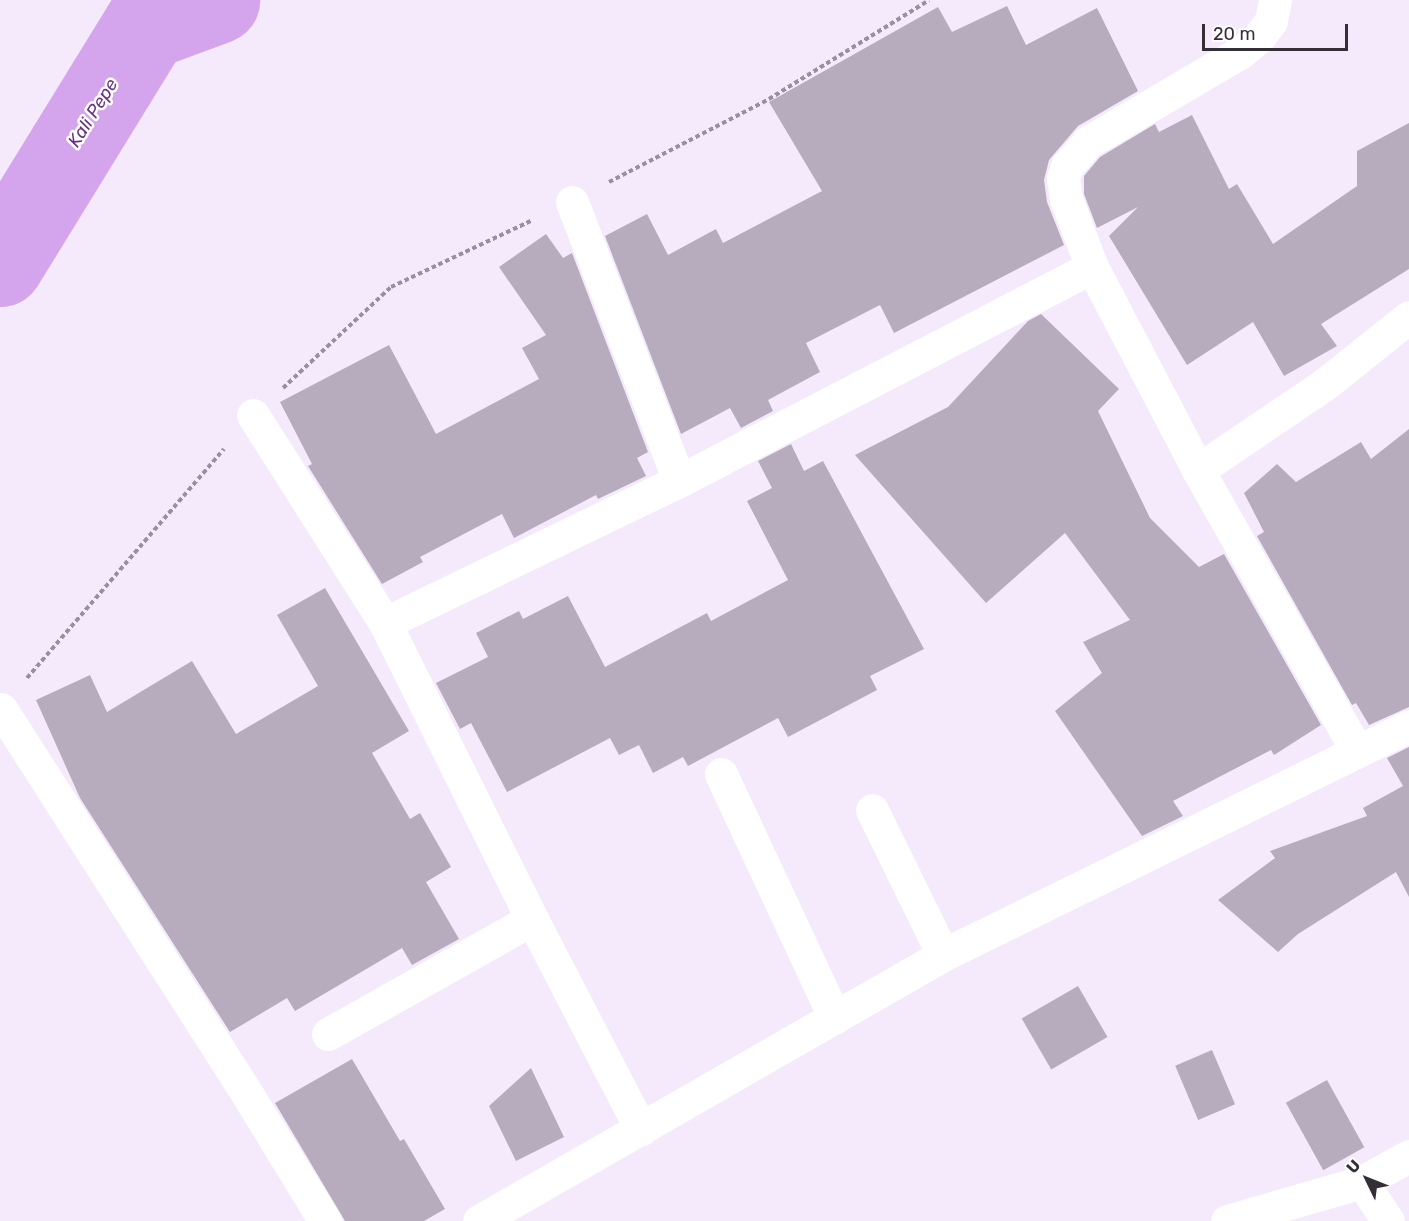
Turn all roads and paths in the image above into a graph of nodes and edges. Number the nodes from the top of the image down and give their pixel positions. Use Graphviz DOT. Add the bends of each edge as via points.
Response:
graph roads {
  1 [pos="929,0"];
  2 [pos="1275,0"];
  3 [pos="572,202"];
  4 [pos="1092,267"];
  5 [pos="1409,317"];
  6 [pos="253,415"];
  7 [pos="1198,470"];
  8 [pos="679,481"];
  9 [pos="385,623"];
  10 [pos="1,709"];
  11 [pos="1409,726"];
  12 [pos="1357,751"];
  13 [pos="721,774"];
  14 [pos="872,810"];
  15 [pos="532,919"];
  16 [pos="943,955"];
  17 [pos="835,1018"];
  18 [pos="328,1034"];
  19 [pos="641,1129"];
  20 [pos="1409,1156"];
  21 [pos="1362,1182"];
  22 [pos="325,1221"];
  23 [pos="479,1221"];
  24 [pos="1227,1221"];
  25 [pos="1388,1221"];
  1 -- 3 [label="path" via="769,99"];
  2 -- 4 [label="street" via="1271,21 1241,52 1088,142 1067,166 1063,178 1066,199"];
  3 -- 6 [label="path" via="391,287"];
  3 -- 8 [label="street"];
  4 -- 7 [label="street"];
  4 -- 8 [label="street"];
  5 -- 7 [label="street" via="1325,384"];
  6 -- 9 [label="street"];
  6 -- 10 [label="path"];
  7 -- 12 [label="street"];
  8 -- 9 [label="street"];
  9 -- 15 [label="street"];
  10 -- 22 [label="street"];
  11 -- 12 [label="street"];
  12 -- 16 [label="street"];
  13 -- 17 [label="street"];
  14 -- 16 [label="street"];
  15 -- 18 [label="street"];
  15 -- 19 [label="street"];
  16 -- 17 [label="street"];
  17 -- 19 [label="street"];
  19 -- 23 [label="street"];
  20 -- 21 [label="street"];
  21 -- 24 [label="street"];
  21 -- 25 [label="street"];
}
